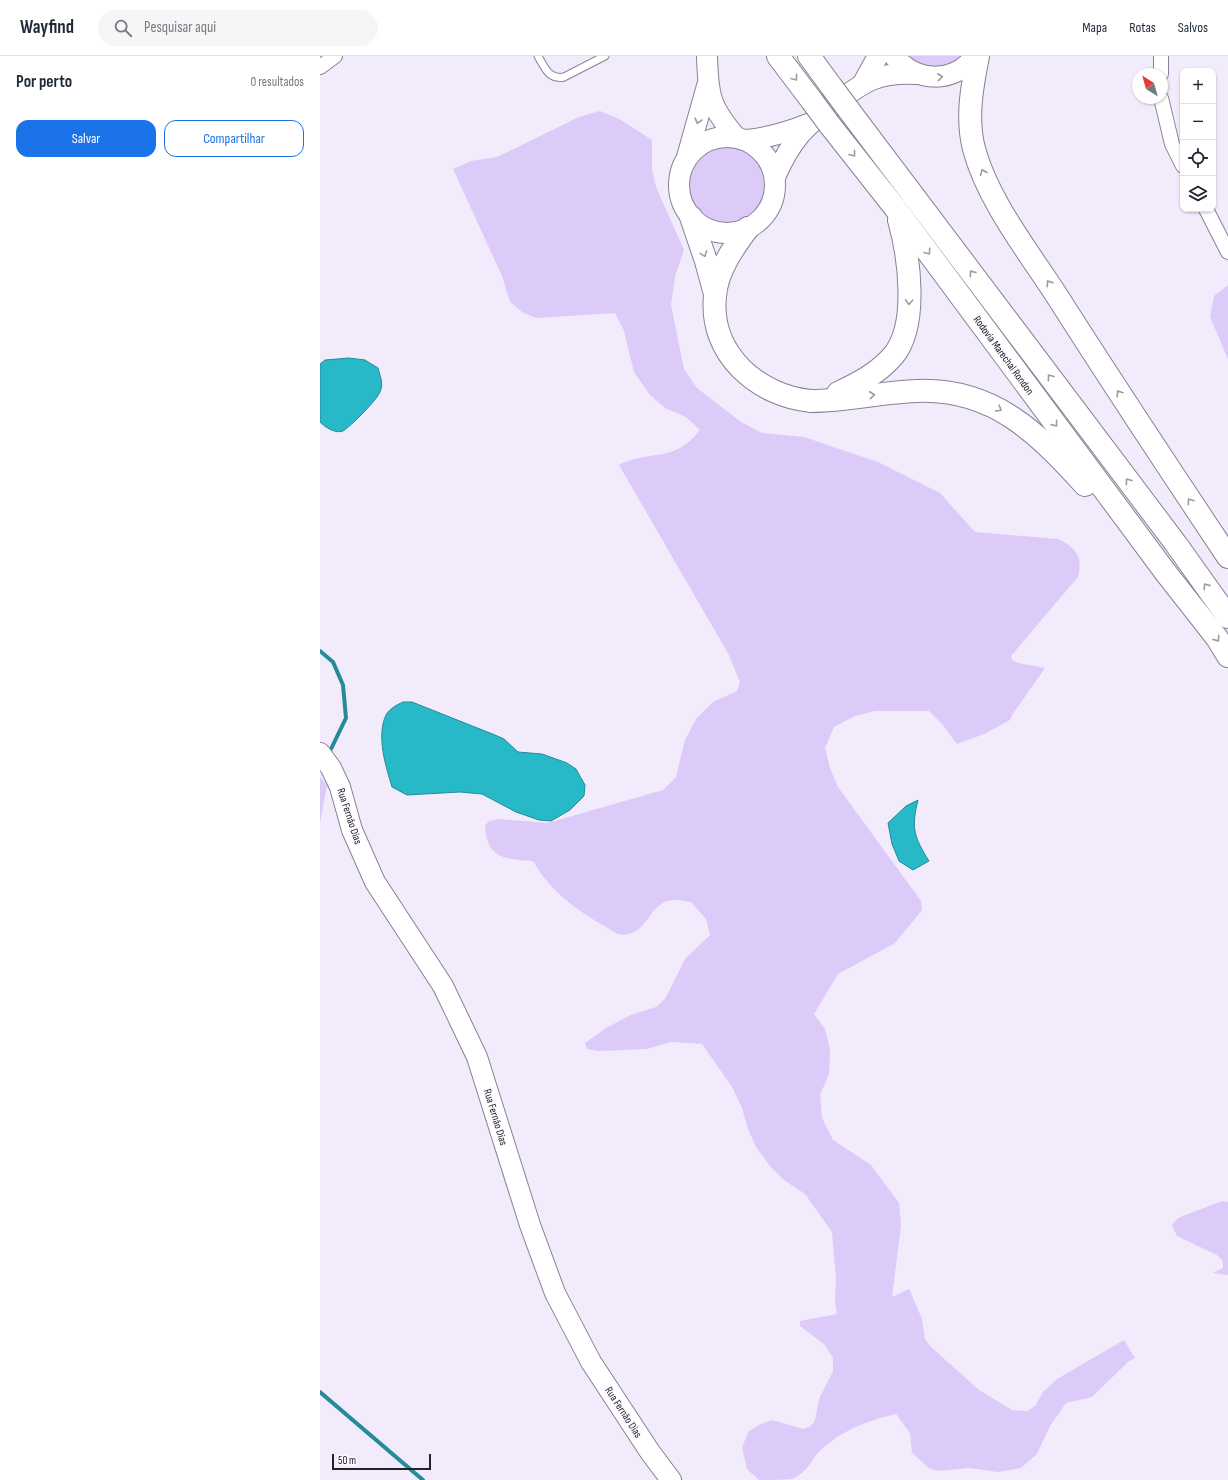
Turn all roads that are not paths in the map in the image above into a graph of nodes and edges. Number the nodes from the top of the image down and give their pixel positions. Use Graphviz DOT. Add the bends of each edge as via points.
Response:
graph roads {
  1 [pos="335,56"];
  2 [pos="538,56"];
  3 [pos="605,56"];
  4 [pos="707,56"];
  5 [pos="778,56"];
  6 [pos="809,56"];
  7 [pos="878,56"];
  8 [pos="894,56"];
  9 [pos="976,56"];
  10 [pos="1161,56"];
  11 [pos="320,67"];
  12 [pos="1161,68"];
  13 [pos="916,74"];
  14 [pos="863,83"];
  15 [pos="708,84"];
  16 [pos="1162,104"];
  17 [pos="819,124"];
  18 [pos="741,138"];
  19 [pos="687,158"];
  20 [pos="1180,160"];
  21 [pos="775,177"];
  22 [pos="896,209"];
  23 [pos="1208,212"];
  24 [pos="691,217"];
  25 [pos="748,228"];
  26 [pos="1228,252"];
  27 [pos="715,295"];
  28 [pos="820,401"];
  29 [pos="1218,531"];
  30 [pos="1228,557"];
  31 [pos="1166,573"];
  32 [pos="1228,618"];
  33 [pos="1228,656"];
  34 [pos="320,753"];
  35 [pos="671,1480"];
  1 -- 11 [label="street"];
  2 -- 3 [label="lane" via="548,73 557,78 564,77"];
  4 -- 15 [label="main road"];
  5 -- 17 [label="highway, Rodovia Marechal Rondon, one-way, bridge" via="812,101"];
  32 -- 6 [label="highway, Rodovia Marechal Rondon, one-way, bridge" via="1176,544"];
  7 -- 14 [label="main road"];
  8 -- 13 [label="main road" via="904,67"];
  13 -- 9 [label="main road, one-way" via="944,77 958,72"];
  29 -- 9 [label="highway, one-way" via="1160,457 1013,229 989,187 971,134 972,87"];
  10 -- 12 [label="street"];
  13 -- 14 [label="main road" via="889,75"];
  14 -- 17 [label="main road"];
  15 -- 18 [label="main road" via="717,113"];
  15 -- 19 [label="main road, one-way"];
  16 -- 20 [label="street" via="1172,144"];
  17 -- 18 [label="main road" via="760,139"];
  17 -- 21 [label="main road" via="790,147"];
  17 -- 22 [label="highway, Rodovia Marechal Rondon, one-way"];
  18 -- 19 [label="main road" via="722,136 708,140"];
  18 -- 21 [label="main road" via="765,154 772,165"];
  19 -- 24 [label="main road" via="680,172 679,188 682,203"];
  21 -- 25 [label="main road" via="773,202 767,213"];
  22 -- 28 [label="highway, one-way" via="909,260 908,313 902,338 894,354 866,380"];
  22 -- 31 [label="highway, Rodovia Marechal Rondon, one-way"];
  23 -- 26 [label="street"];
  24 -- 25 [label="main road" via="703,227 717,232 733,233"];
  24 -- 27 [label="highway, one-way"];
  25 -- 27 [label="highway" via="725,265"];
  27 -- 28 [label="highway" via="714,311 724,346 749,377 763,387 794,400"];
  28 -- 31 [label="highway, one-way" via="918,391 949,392 987,402 1018,421 1049,446"];
  29 -- 30 [label="highway"];
  31 -- 33 [label="highway, Rodovia Marechal Rondon, one-way"];
  34 -- 35 [label="main road, Rua Fernão Dias" via="340,787 352,830 375,882 443,986 477,1057 530,1225 556,1293 591,1362"];
}
